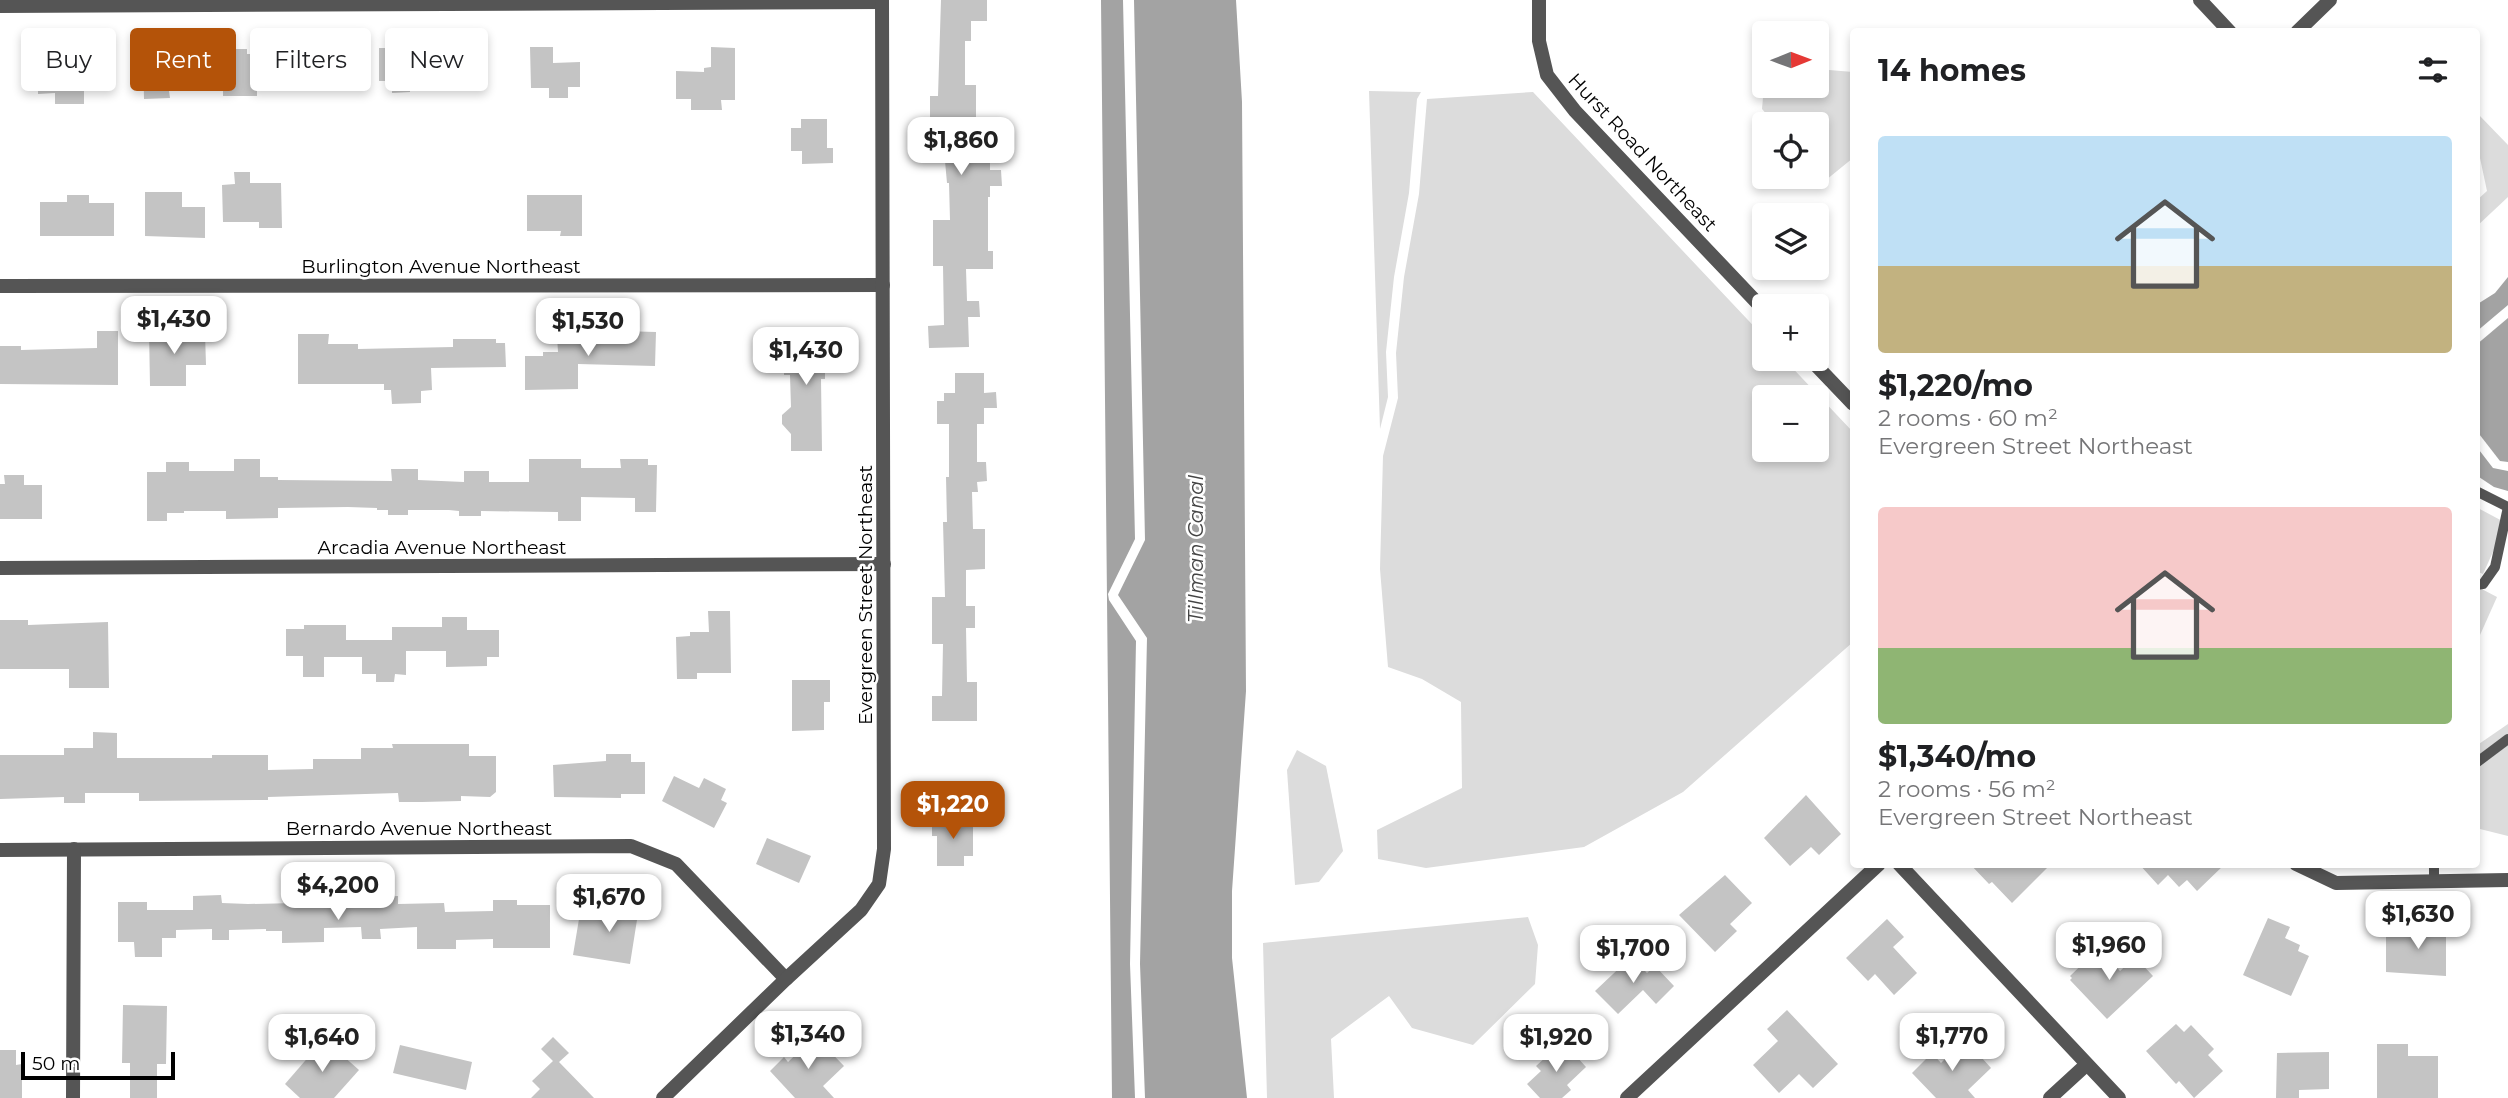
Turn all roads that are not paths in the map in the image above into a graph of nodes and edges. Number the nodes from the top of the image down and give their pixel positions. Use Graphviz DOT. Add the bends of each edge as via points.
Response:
graph roads {
  1 [pos="1539,0"];
  2 [pos="2200,0"];
  3 [pos="2330,0"];
  4 [pos="882,1"];
  5 [pos="0,6"];
  6 [pos="2226,28"];
  7 [pos="2301,28"];
  8 [pos="883,285"];
  9 [pos="0,286"];
  10 [pos="1752,297"];
  11 [pos="1821,371"];
  12 [pos="1850,401"];
  13 [pos="2480,493"];
  14 [pos="2508,507"];
  15 [pos="884,564"];
  16 [pos="0,568"];
  17 [pos="2480,584"];
  18 [pos="2508,739"];
  19 [pos="2480,760"];
  20 [pos="74,849"];
  21 [pos="0,850"];
  22 [pos="1875,868"];
  23 [pos="1903,868"];
  24 [pos="2304,868"];
  25 [pos="2434,868"];
  26 [pos="2508,880"];
  27 [pos="2434,881"];
  28 [pos="786,979"];
  29 [pos="2087,1065"];
  30 [pos="73,1098"];
  31 [pos="663,1098"];
  32 [pos="1627,1098"];
  33 [pos="2050,1098"];
  34 [pos="2119,1098"];
  1 -- 10 [label="street, Hurst Road Northeast" via="1539,41 1547,75 1575,111"];
  2 -- 6 [label="street"];
  3 -- 7 [label="street"];
  4 -- 5 [label="street"];
  4 -- 8 [label="street, Evergreen Street Northeast"];
  8 -- 9 [label="street, Burlington Avenue Northeast"];
  8 -- 15 [label="street, Evergreen Street Northeast"];
  11 -- 12 [label="street"];
  13 -- 14 [label="lane"];
  14 -- 17 [label="lane" via="2495,567"];
  15 -- 16 [label="street, Arcadia Avenue Northeast"];
  15 -- 28 [label="street, Evergreen Street Northeast" via="884,849 879,884 861,910"];
  18 -- 19 [label="lane"];
  20 -- 21 [label="street, Bernardo Avenue Northeast"];
  20 -- 28 [label="street, Bernardo Avenue Northeast" via="631,846 676,864"];
  20 -- 30 [label="street"];
  22 -- 32 [label="street"];
  23 -- 29 [label="street"];
  24 -- 27 [label="street" via="2336,883"];
  25 -- 27 [label="lane"];
  26 -- 27 [label="street"];
  28 -- 31 [label="street, Evergreen Street Northeast"];
  29 -- 33 [label="street"];
  29 -- 34 [label="street"];
}
